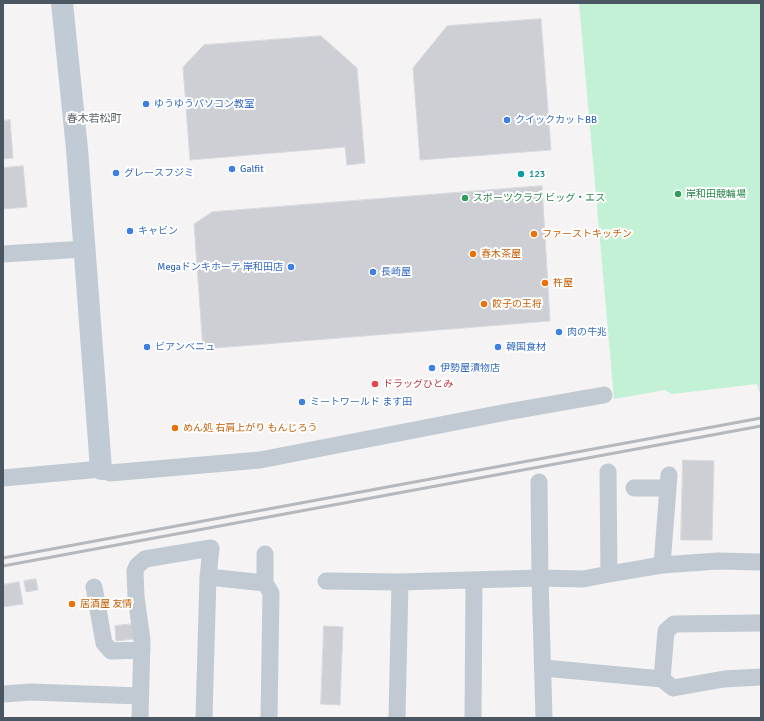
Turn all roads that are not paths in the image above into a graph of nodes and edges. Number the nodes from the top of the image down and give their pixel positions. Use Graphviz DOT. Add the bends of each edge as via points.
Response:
graph roads {
  1 [pos="62,3"];
  2 [pos="84,249"];
  3 [pos="3,254"];
  4 [pos="604,396"];
  5 [pos="101,469"];
  6 [pos="608,472"];
  7 [pos="3,478"];
  8 [pos="539,482"];
  9 [pos="634,488"];
  10 [pos="265,554"];
  11 [pos="761,562"];
  12 [pos="662,565"];
  13 [pos="609,574"];
  14 [pos="208,577"];
  15 [pos="540,578"];
  16 [pos="474,580"];
  17 [pos="326,581"];
  18 [pos="400,582"];
  19 [pos="264,584"];
  20 [pos="94,587"];
  21 [pos="761,623"];
  22 [pos="142,650"];
  23 [pos="544,668"];
  24 [pos="761,677"];
  25 [pos="662,679"];
  26 [pos="3,694"];
  27 [pos="140,696"];
  28 [pos="140,718"];
  29 [pos="204,718"];
  30 [pos="269,718"];
  31 [pos="397,718"];
  32 [pos="473,718"];
  33 [pos="544,718"];
  1 -- 2 [label="street"];
  2 -- 3 [label="street"];
  2 -- 5 [label="street"];
  4 -- 5 [label="street" via="507,412 260,460 110,473"];
  5 -- 7 [label="street"];
  6 -- 13 [label="street"];
  8 -- 15 [label="street"];
  9 -- 12 [label="street" via="668,481"];
  10 -- 19 [label="street"];
  11 -- 12 [label="street" via="718,561"];
  12 -- 13 [label="street"];
  13 -- 15 [label="street" via="583,579"];
  14 -- 19 [label="street"];
  14 -- 22 [label="street" via="211,548 145,559 137,566 136,598"];
  14 -- 29 [label="street"];
  15 -- 16 [label="street"];
  15 -- 23 [label="street"];
  16 -- 18 [label="street"];
  16 -- 32 [label="street"];
  17 -- 18 [label="street"];
  18 -- 31 [label="street"];
  19 -- 30 [label="street" via="271,593"];
  20 -- 22 [label="street" via="104,643 112,651"];
  21 -- 25 [label="street" via="674,624 666,631"];
  22 -- 27 [label="street"];
  23 -- 25 [label="street"];
  23 -- 33 [label="street"];
  24 -- 25 [label="street" via="724,679 673,688"];
  26 -- 27 [label="street" via="31,692"];
  27 -- 28 [label="street"];
}
